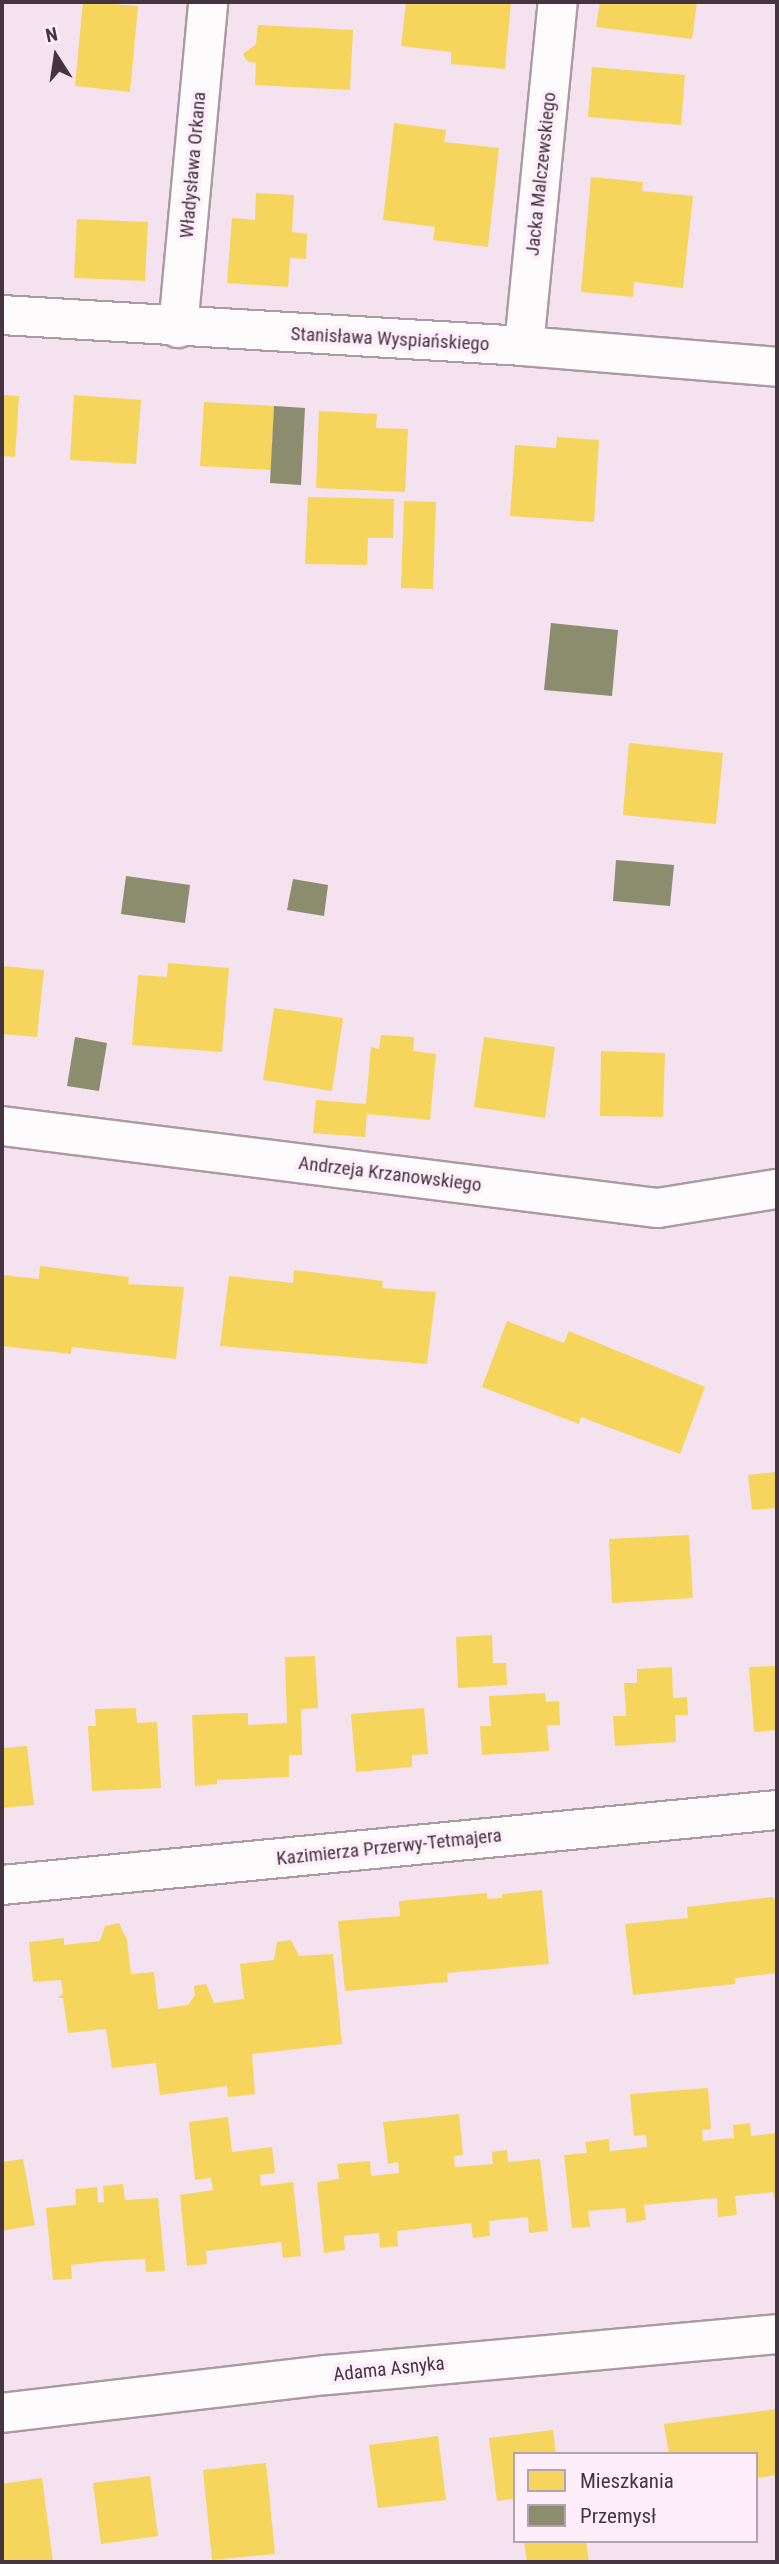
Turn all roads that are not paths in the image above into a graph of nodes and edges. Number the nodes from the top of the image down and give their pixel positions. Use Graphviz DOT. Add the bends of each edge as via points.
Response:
graph roads {
  1 [pos="208,2"];
  2 [pos="558,2"];
  3 [pos="2,315"];
  4 [pos="178,328"];
  5 [pos="524,346"];
  6 [pos="777,367"];
  7 [pos="2,1126"];
  8 [pos="777,1189"];
  9 [pos="777,1810"];
  10 [pos="2,1885"];
  11 [pos="777,2334"];
  12 [pos="2,2413"];
  1 -- 4 [label="street, Władysława Orkana"];
  2 -- 5 [label="street, Jacka Malczewskiego"];
  3 -- 4 [label="street, Stanisława Wyspiańskiego"];
  4 -- 5 [label="street, Stanisława Wyspiańskiego"];
  5 -- 6 [label="street, Stanisława Wyspiańskiego"];
  7 -- 8 [label="street, Andrzeja Krzanowskiego" via="657,1208"];
  9 -- 10 [label="street, Kazimierza Przerwy-Tetmajera"];
  11 -- 12 [label="street, Adama Asnyka" via="327,2375"];
}
